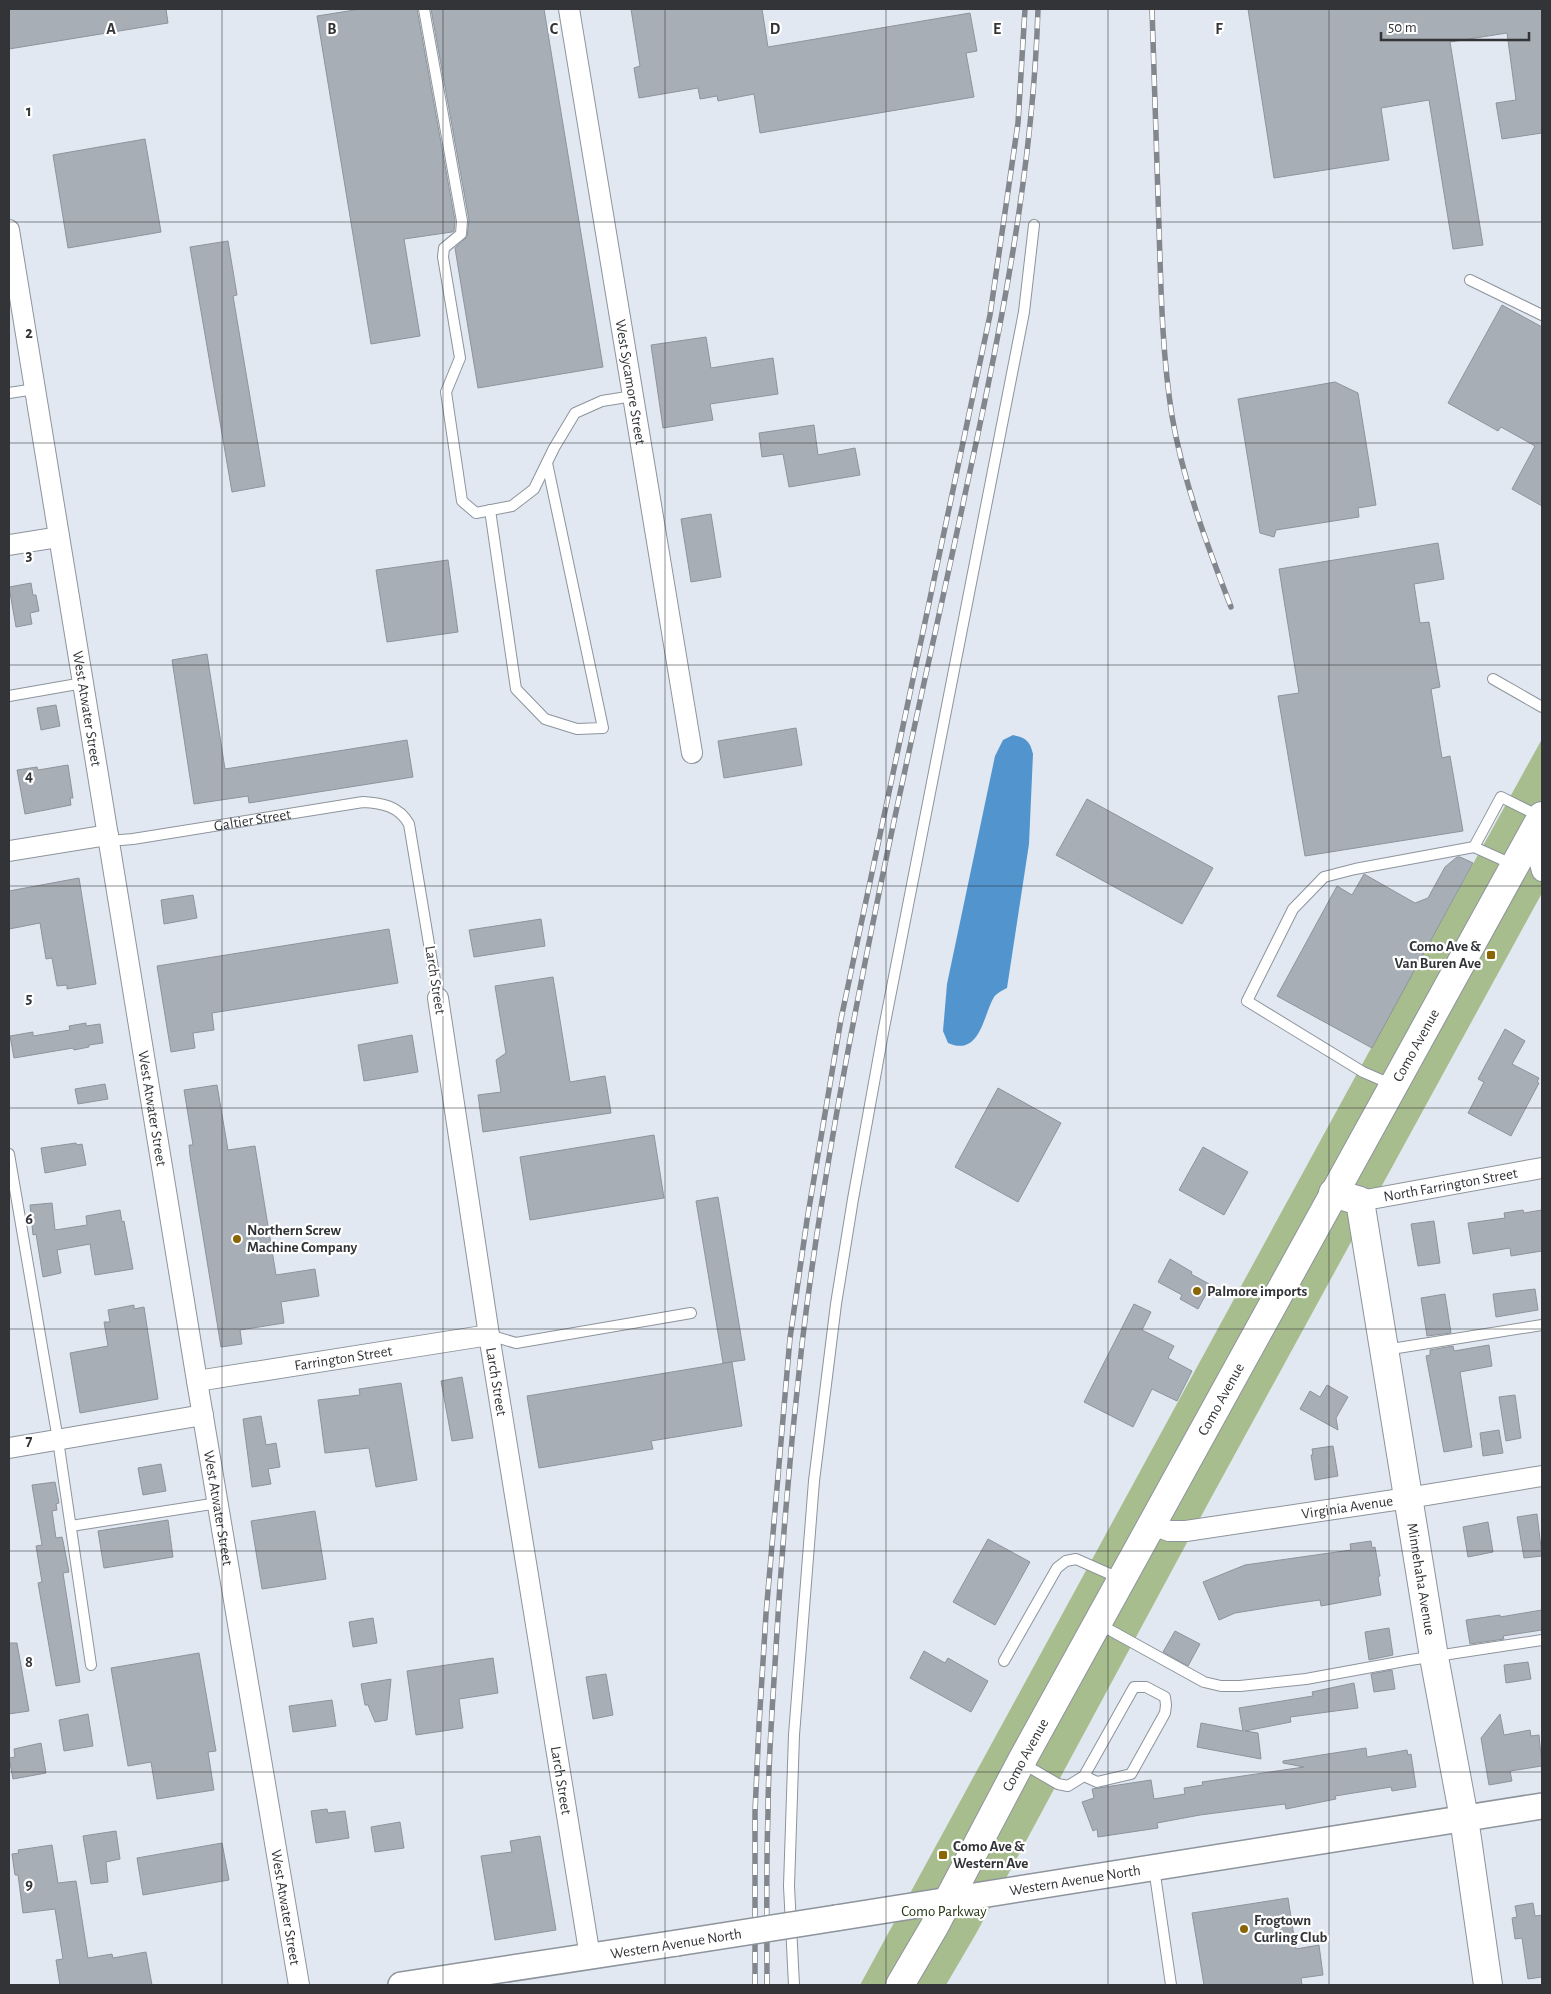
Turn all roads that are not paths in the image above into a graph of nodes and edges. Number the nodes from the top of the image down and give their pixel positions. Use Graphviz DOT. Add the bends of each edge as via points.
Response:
graph roads {
  1 [pos="424,9"];
  2 [pos="569,9"];
  3 [pos="1034,225"];
  4 [pos="9,230"];
  5 [pos="10,250"];
  6 [pos="1470,280"];
  7 [pos="1542,315"];
  8 [pos="35,389"];
  9 [pos="9,393"];
  10 [pos="633,396"];
  11 [pos="547,463"];
  12 [pos="490,510"];
  13 [pos="59,537"];
  14 [pos="9,545"];
  15 [pos="1493,680"];
  16 [pos="83,683"];
  17 [pos="9,696"];
  18 [pos="1542,708"];
  19 [pos="692,753"];
  20 [pos="396,808"];
  21 [pos="1540,825"];
  22 [pos="108,838"];
  23 [pos="1474,847"];
  24 [pos="9,850"];
  25 [pos="1515,865"];
  26 [pos="1542,871"];
  27 [pos="438,998"];
  28 [pos="1394,1085"];
  29 [pos="9,1154"];
  30 [pos="1542,1168"];
  31 [pos="1333,1193"];
  32 [pos="1360,1201"];
  33 [pos="691,1314"];
  34 [pos="1542,1324"];
  35 [pos="488,1335"];
  36 [pos="1383,1350"];
  37 [pos="197,1381"];
  38 [pos="203,1415"];
  39 [pos="58,1440"];
  40 [pos="9,1448"];
  41 [pos="1542,1476"];
  42 [pos="1408,1498"];
  43 [pos="218,1503"];
  44 [pos="1152,1524"];
  45 [pos="70,1526"];
  46 [pos="1122,1579"];
  47 [pos="1098,1624"];
  48 [pos="1542,1640"];
  49 [pos="1434,1657"];
  50 [pos="1004,1661"];
  51 [pos="91,1665"];
  52 [pos="1022,1762"];
  53 [pos="1084,1776"];
  54 [pos="1542,1806"];
  55 [pos="1464,1818"];
  56 [pos="1154,1867"];
  57 [pos="949,1900"];
  58 [pos="590,1957"];
  59 [pos="299,1985"];
  60 [pos="401,1985"];
  61 [pos="794,1985"];
  62 [pos="900,1985"];
  63 [pos="1171,1985"];
  64 [pos="1488,1985"];
  1 -- 12 [label="lane" via="462,221 461,234 444,248 443,257 460,358 446,392 462,501 476,513"];
  2 -- 10 [label="street, West Sycamore Street"];
  3 -- 61 [label="lane" via="1024,312 883,1033 836,1304 814,1481 794,1735 789,1886"];
  4 -- 5 [label="street, West Atwater Street"];
  5 -- 8 [label="street, West Atwater Street"];
  6 -- 7 [label="lane"];
  8 -- 9 [label="lane"];
  8 -- 13 [label="street, West Atwater Street"];
  10 -- 11 [label="lane" via="602,401 575,413"];
  10 -- 19 [label="street, West Sycamore Street"];
  11 -- 12 [label="lane" via="534,489 512,506"];
  11 -- 12 [label="lane" via="603,728 577,729 545,719 516,689"];
  13 -- 14 [label="street"];
  13 -- 16 [label="street, West Atwater Street"];
  15 -- 18 [label="lane"];
  16 -- 17 [label="lane"];
  16 -- 22 [label="street, West Atwater Street"];
  20 -- 22 [label="lane, Galtier Street" via="363,802 133,839"];
  20 -- 27 [label="lane, Larch Street" via="410,824"];
  21 -- 23 [label="lane" via="1501,797"];
  21 -- 25 [label="main road, Como Avenue"];
  21 -- 26 [label="street"];
  22 -- 24 [label="street, Galtier Street"];
  22 -- 37 [label="street, West Atwater Street"];
  23 -- 25 [label="lane"];
  23 -- 28 [label="lane" via="1324,877 1293,909 1248,1001 1364,1072"];
  25 -- 28 [label="main road, Como Avenue"];
  27 -- 35 [label="street, Larch Street"];
  28 -- 31 [label="main road, Como Avenue"];
  29 -- 39 [label="lane"];
  30 -- 32 [label="street, North Farrington Street"];
  31 -- 32 [label="main road"];
  31 -- 44 [label="main road, Como Avenue"];
  32 -- 36 [label="main road, Minnehaha Avenue"];
  33 -- 35 [label="lane" via="516,1343"];
  34 -- 36 [label="lane"];
  35 -- 37 [label="street, Farrington Street"];
  35 -- 58 [label="street, Larch Street"];
  36 -- 42 [label="main road, Minnehaha Avenue"];
  37 -- 38 [label="street, West Atwater Street"];
  38 -- 39 [label="street"];
  38 -- 43 [label="street, West Atwater Street"];
  39 -- 40 [label="street"];
  39 -- 45 [label="lane"];
  41 -- 42 [label="street, Virginia Avenue"];
  42 -- 44 [label="street, Virginia Avenue" via="1186,1531"];
  42 -- 49 [label="main road, Minnehaha Avenue"];
  43 -- 45 [label="lane"];
  43 -- 59 [label="street, West Atwater Street"];
  44 -- 46 [label="main road, Como Avenue"];
  45 -- 51 [label="lane"];
  46 -- 47 [label="main road, Como Avenue"];
  46 -- 50 [label="lane" via="1076,1558 1066,1561 1056,1568"];
  47 -- 49 [label="lane" via="1204,1682 1221,1686 1306,1679"];
  47 -- 52 [label="main road, Como Avenue"];
  48 -- 49 [label="lane"];
  49 -- 55 [label="main road, Minnehaha Avenue"];
  52 -- 53 [label="lane" via="1058,1784 1068,1786"];
  52 -- 57 [label="main road, Como Avenue"];
  53 -- 53 [label="lane" via="1134,1687 1146,1687 1165,1697 1165,1713 1131,1774 1097,1782"];
  54 -- 55 [label="street, Western Avenue North"];
  55 -- 56 [label="street, Western Avenue North"];
  55 -- 64 [label="main road, Minnehaha Avenue"];
  56 -- 57 [label="street, Western Avenue North"];
  56 -- 63 [label="lane"];
  57 -- 58 [label="street, Western Avenue North, bridge"];
  57 -- 62 [label="main road, Como Avenue"];
  58 -- 60 [label="street, Western Avenue North"];
}
